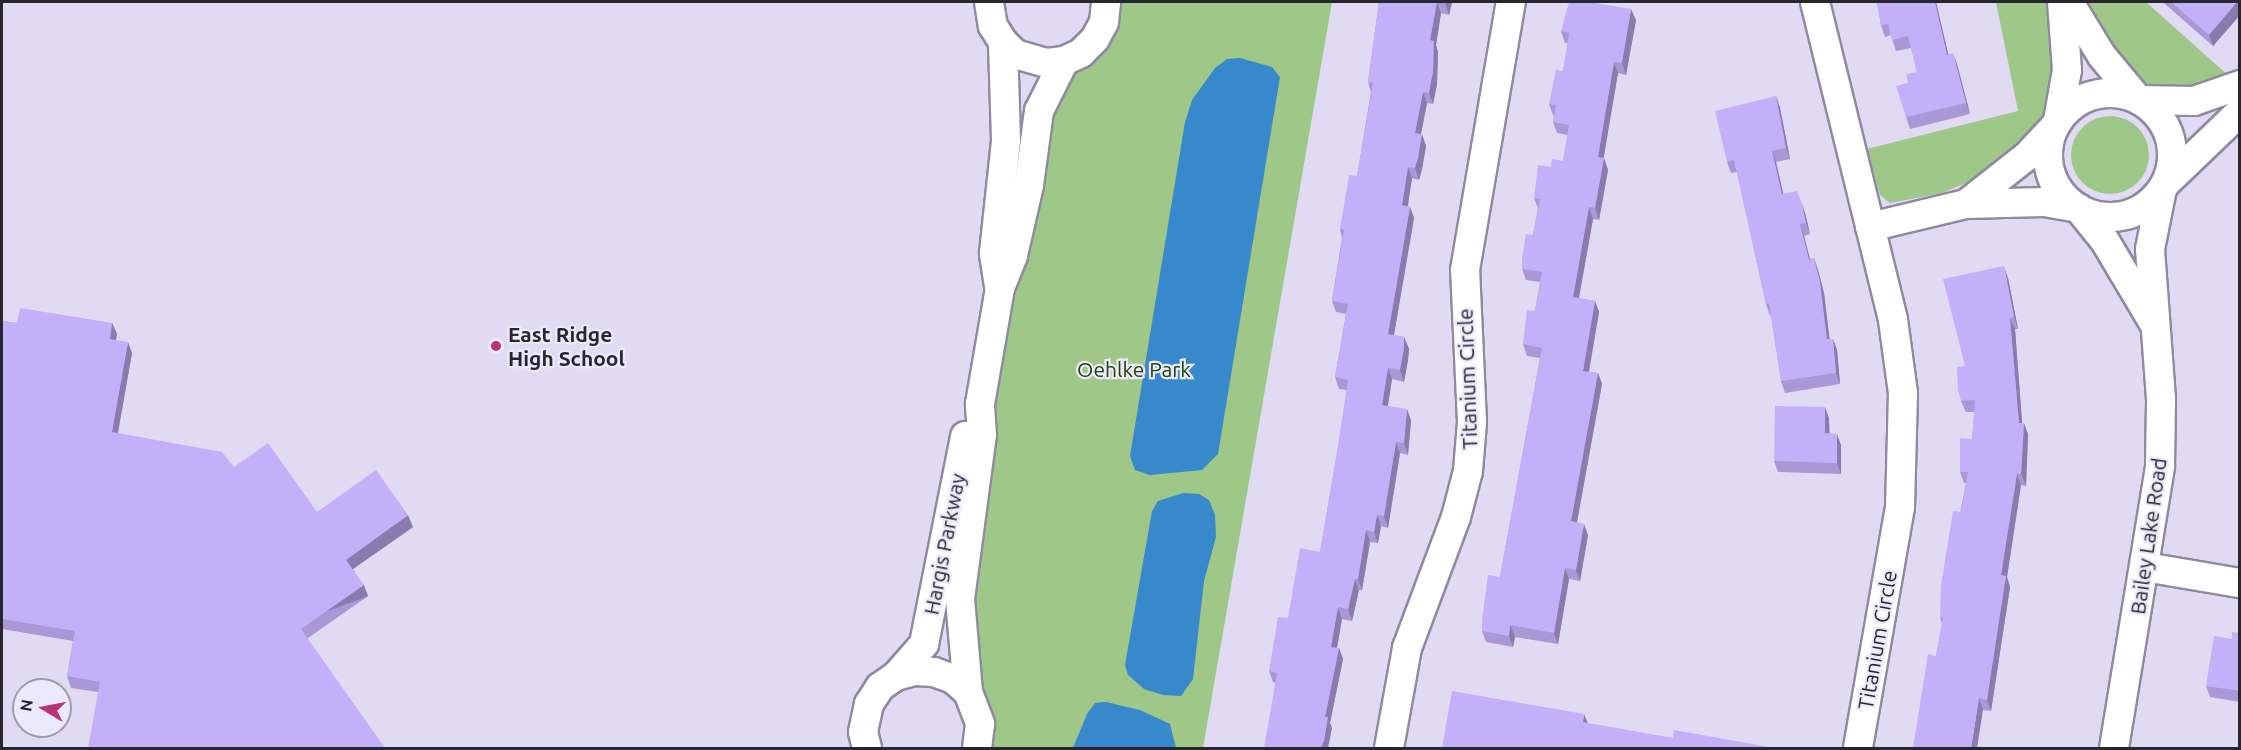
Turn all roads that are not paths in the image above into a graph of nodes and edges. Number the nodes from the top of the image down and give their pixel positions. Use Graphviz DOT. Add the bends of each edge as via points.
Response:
graph roads {
  1 [pos="989,2"];
  2 [pos="1107,2"];
  3 [pos="1511,2"];
  4 [pos="1815,2"];
  5 [pos="2062,2"];
  6 [pos="2069,2"];
  7 [pos="1003,42"];
  8 [pos="1064,61"];
  9 [pos="2240,86"];
  10 [pos="2138,99"];
  11 [pos="2240,112"];
  12 [pos="2058,122"];
  13 [pos="2163,188"];
  14 [pos="1966,204"];
  15 [pos="2078,209"];
  16 [pos="1870,227"];
  17 [pos="1000,288"];
  18 [pos="2153,322"];
  19 [pos="980,404"];
  20 [pos="2145,567"];
  21 [pos="2240,583"];
  22 [pos="896,676"];
  23 [pos="968,692"];
  24 [pos="867,748"];
  25 [pos="977,748"];
  26 [pos="1389,748"];
  27 [pos="1858,748"];
  28 [pos="2114,748"];
  1 -- 7 [label="street" via="993,26"];
  2 -- 8 [label="street" via="1104,22 1095,39"];
  3 -- 26 [label="street, Titanium Circle" via="1465,270 1472,422 1468,471 1456,517 1407,648"];
  4 -- 16 [label="street, Titanium Circle"];
  5 -- 12 [label="street" via="2067,70"];
  6 -- 10 [label="street" via="2102,56"];
  7 -- 8 [label="street" via="1030,61"];
  7 -- 17 [label="street, Hargis Parkway" via="1006,140 994,253"];
  8 -- 17 [label="street, Hargis Parkway" via="1039,111 1029,185 1013,255"];
  9 -- 10 [label="street" via="2190,102"];
  10 -- 12 [label="street" via="2116,93 2094,94 2068,109"];
  10 -- 13 [label="street" via="2157,114 2169,137 2172,162"];
  11 -- 13 [label="street" via="2182,164"];
  12 -- 14 [label="street" via="2027,156"];
  12 -- 15 [label="street" via="2049,142 2049,169 2060,193"];
  13 -- 15 [label="street" via="2148,204 2126,215 2102,217"];
  13 -- 18 [label="street, Bailey Lake Road" via="2151,238 2156,281"];
  14 -- 15 [label="street" via="2038,202"];
  14 -- 16 [label="street"];
  15 -- 18 [label="street, Bailey Lake Road" via="2105,241"];
  16 -- 27 [label="street, Titanium Circle" via="1897,346 1904,447 1900,507"];
  17 -- 19 [label="street, Hargis Parkway"];
  18 -- 20 [label="street, Bailey Lake Road" via="2162,429"];
  19 -- 22 [label="street, Hargis Parkway" via="965,433 924,644"];
  19 -- 23 [label="street, Hargis Parkway" via="982,435 960,599"];
  20 -- 21 [label="street"];
  20 -- 28 [label="street, Bailey Lake Road"];
  22 -- 23 [label="street" via="915,670 934,672 953,679"];
  22 -- 24 [label="street, Hargis Parkway" via="880,687 869,704 863,732"];
  23 -- 25 [label="street, Hargis Parkway" via="980,724"];
}
